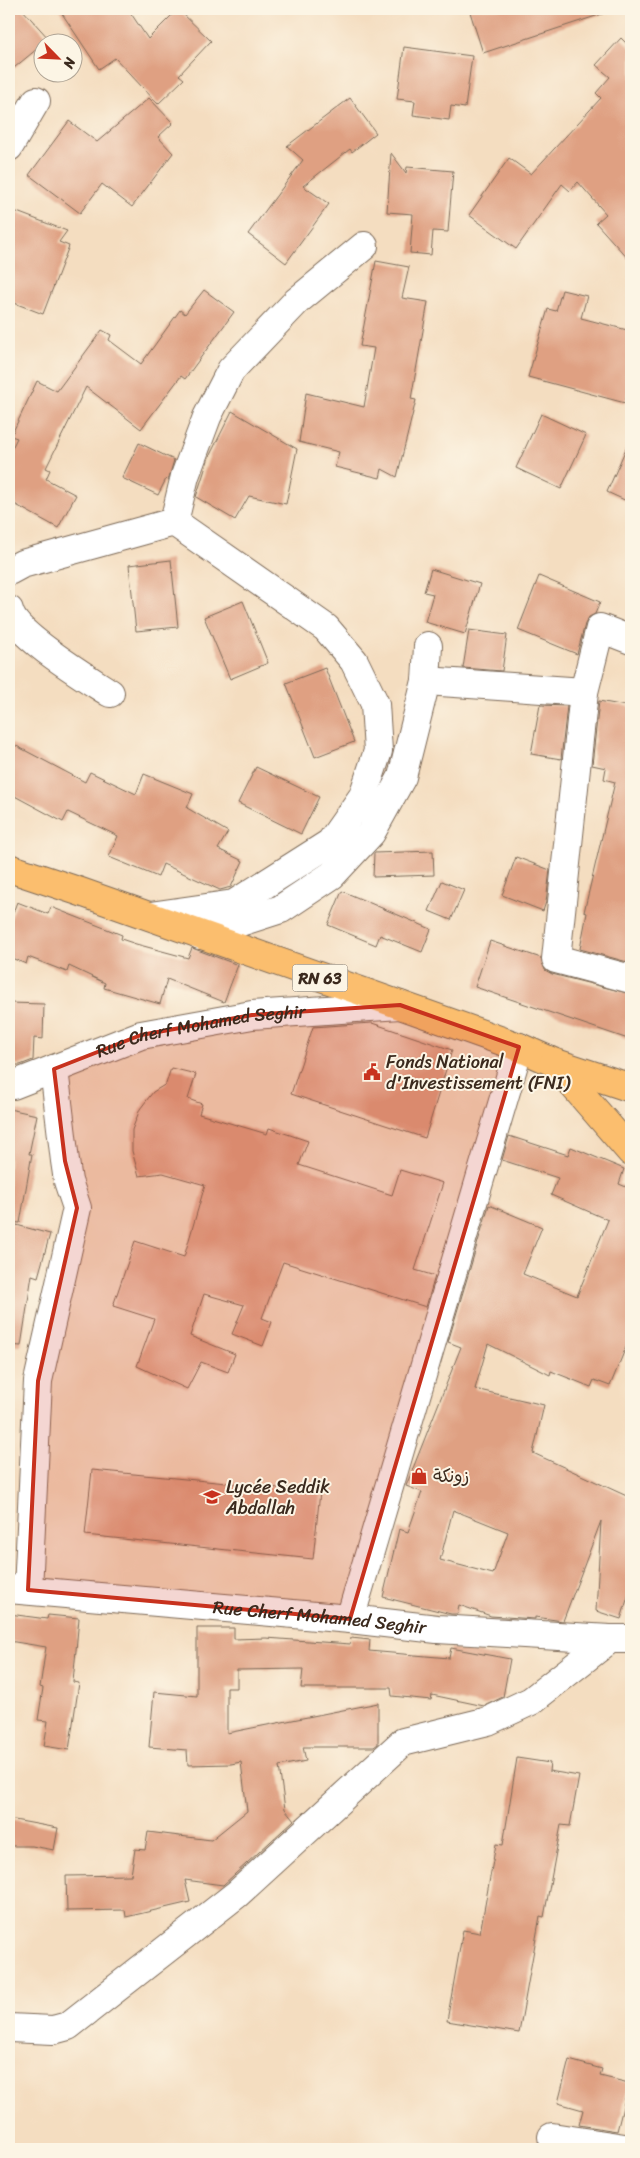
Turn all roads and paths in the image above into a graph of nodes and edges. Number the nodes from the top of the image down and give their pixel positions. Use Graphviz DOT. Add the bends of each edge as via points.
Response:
graph roads {
  1 [pos="36,101"];
  2 [pos="9,147"];
  3 [pos="364,246"];
  4 [pos="174,522"];
  5 [pos="9,571"];
  6 [pos="9,610"];
  7 [pos="631,640"];
  8 [pos="428,646"];
  9 [pos="426,681"];
  10 [pos="584,692"];
  11 [pos="110,693"];
  12 [pos="9,868"];
  13 [pos="150,916"];
  14 [pos="200,935"];
  15 [pos="631,979"];
  16 [pos="400,1005"];
  17 [pos="519,1047"];
  18 [pos="553,1062"];
  19 [pos="54,1069"];
  20 [pos="9,1085"];
  21 [pos="631,1088"];
  22 [pos="631,1152"];
  23 [pos="19,1589"];
  24 [pos="350,1619"];
  25 [pos="621,1639"];
  26 [pos="9,2028"];
  27 [pos="552,2137"];
  28 [pos="631,2149"];
  1 -- 2 [label="street"];
  3 -- 4 [label="street" via="297,301 231,370 207,416 185,476"];
  4 -- 5 [label="street" via="22,564"];
  4 -- 13 [label="street" via="326,628 354,661 376,704 378,751 363,796 330,843 234,904"];
  6 -- 11 [label="street" via="24,633"];
  7 -- 10 [label="street" via="600,628"];
  8 -- 9 [label="street"];
  9 -- 10 [label="street"];
  9 -- 14 [label="street" via="402,777 371,833 332,876 281,908"];
  10 -- 15 [label="street" via="556,959"];
  12 -- 13 [label="main road, RN 63"];
  13 -- 14 [label="main road, RN 63"];
  14 -- 16 [label="main road, RN 63"];
  16 -- 17 [label="main road, RN 63"];
  16 -- 19 [label="street, Rue Cherf Mohamed Seghir" via="252,1014 141,1035"];
  17 -- 18 [label="main road, RN 63"];
  17 -- 24 [label="street"];
  18 -- 21 [label="main road, RN 63"];
  18 -- 22 [label="main road"];
  19 -- 20 [label="street, Rue Cherf Mohamed Seghir"];
  19 -- 23 [label="street" via="64,1161 77,1208 38,1381"];
  23 -- 24 [label="street, Rue Cherf Mohamed Seghir"];
  24 -- 25 [label="street, Rue Cherf Mohamed Seghir" via="437,1629"];
  25 -- 26 [label="street" via="531,1701 488,1720 403,1742 237,1894 68,2026 52,2030"];
  27 -- 28 [label="street"];
}
